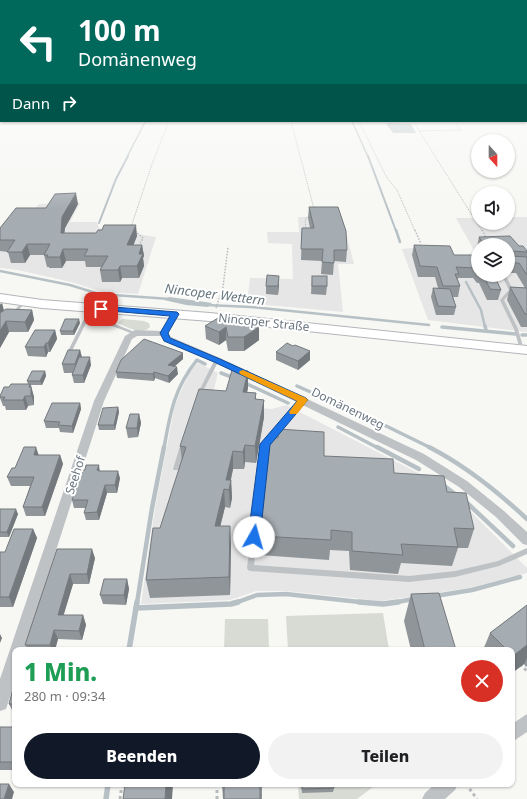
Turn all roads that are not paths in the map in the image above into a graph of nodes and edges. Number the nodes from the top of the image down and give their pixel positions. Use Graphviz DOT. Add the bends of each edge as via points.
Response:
graph roads {
  1 [pos="507,282"];
  2 [pos="0,298"];
  3 [pos="25,301"];
  4 [pos="88,312"];
  5 [pos="175,314"];
  6 [pos="10,317"];
  7 [pos="135,333"];
  8 [pos="164,333"];
  9 [pos="524,350"];
  10 [pos="70,351"];
  11 [pos="217,360"];
  12 [pos="198,398"];
  13 [pos="303,400"];
  14 [pos="185,440"];
  15 [pos="176,469"];
  16 [pos="527,540"];
  17 [pos="527,551"];
  18 [pos="18,647"];
  19 [pos="12,666"];
  20 [pos="0,703"];
  21 [pos="527,722"];
  22 [pos="515,732"];
  23 [pos="445,787"];
  24 [pos="431,799"];
  1 -- 9 [label="lane" via="511,290 502,300"];
  2 -- 3 [label="main road, Nincoper Straße"];
  3 -- 4 [label="main road, Nincoper Straße"];
  3 -- 6 [label="lane"];
  4 -- 5 [label="main road, Nincoper Straße"];
  4 -- 7 [label="lane"];
  4 -- 10 [label="lane"];
  5 -- 8 [label="street"];
  5 -- 9 [label="main road, Nincoper Straße"];
  7 -- 8 [label="street"];
  7 -- 18 [label="street, Seehof" via="128,338 99,401"];
  8 -- 11 [label="street, Domänenweg" via="167,339"];
  11 -- 12 [label="lane"];
  11 -- 13 [label="street, Domänenweg"];
  13 -- 16 [label="street, Domänenweg" via="420,457 463,484"];
  13 -- 17 [label="lane" via="265,444 250,568 409,579 455,574 499,563"];
  14 -- 15 [label="lane"];
  19 -- 20 [label="street"];
  21 -- 22 [label="street"];
  23 -- 24 [label="street"];
}
